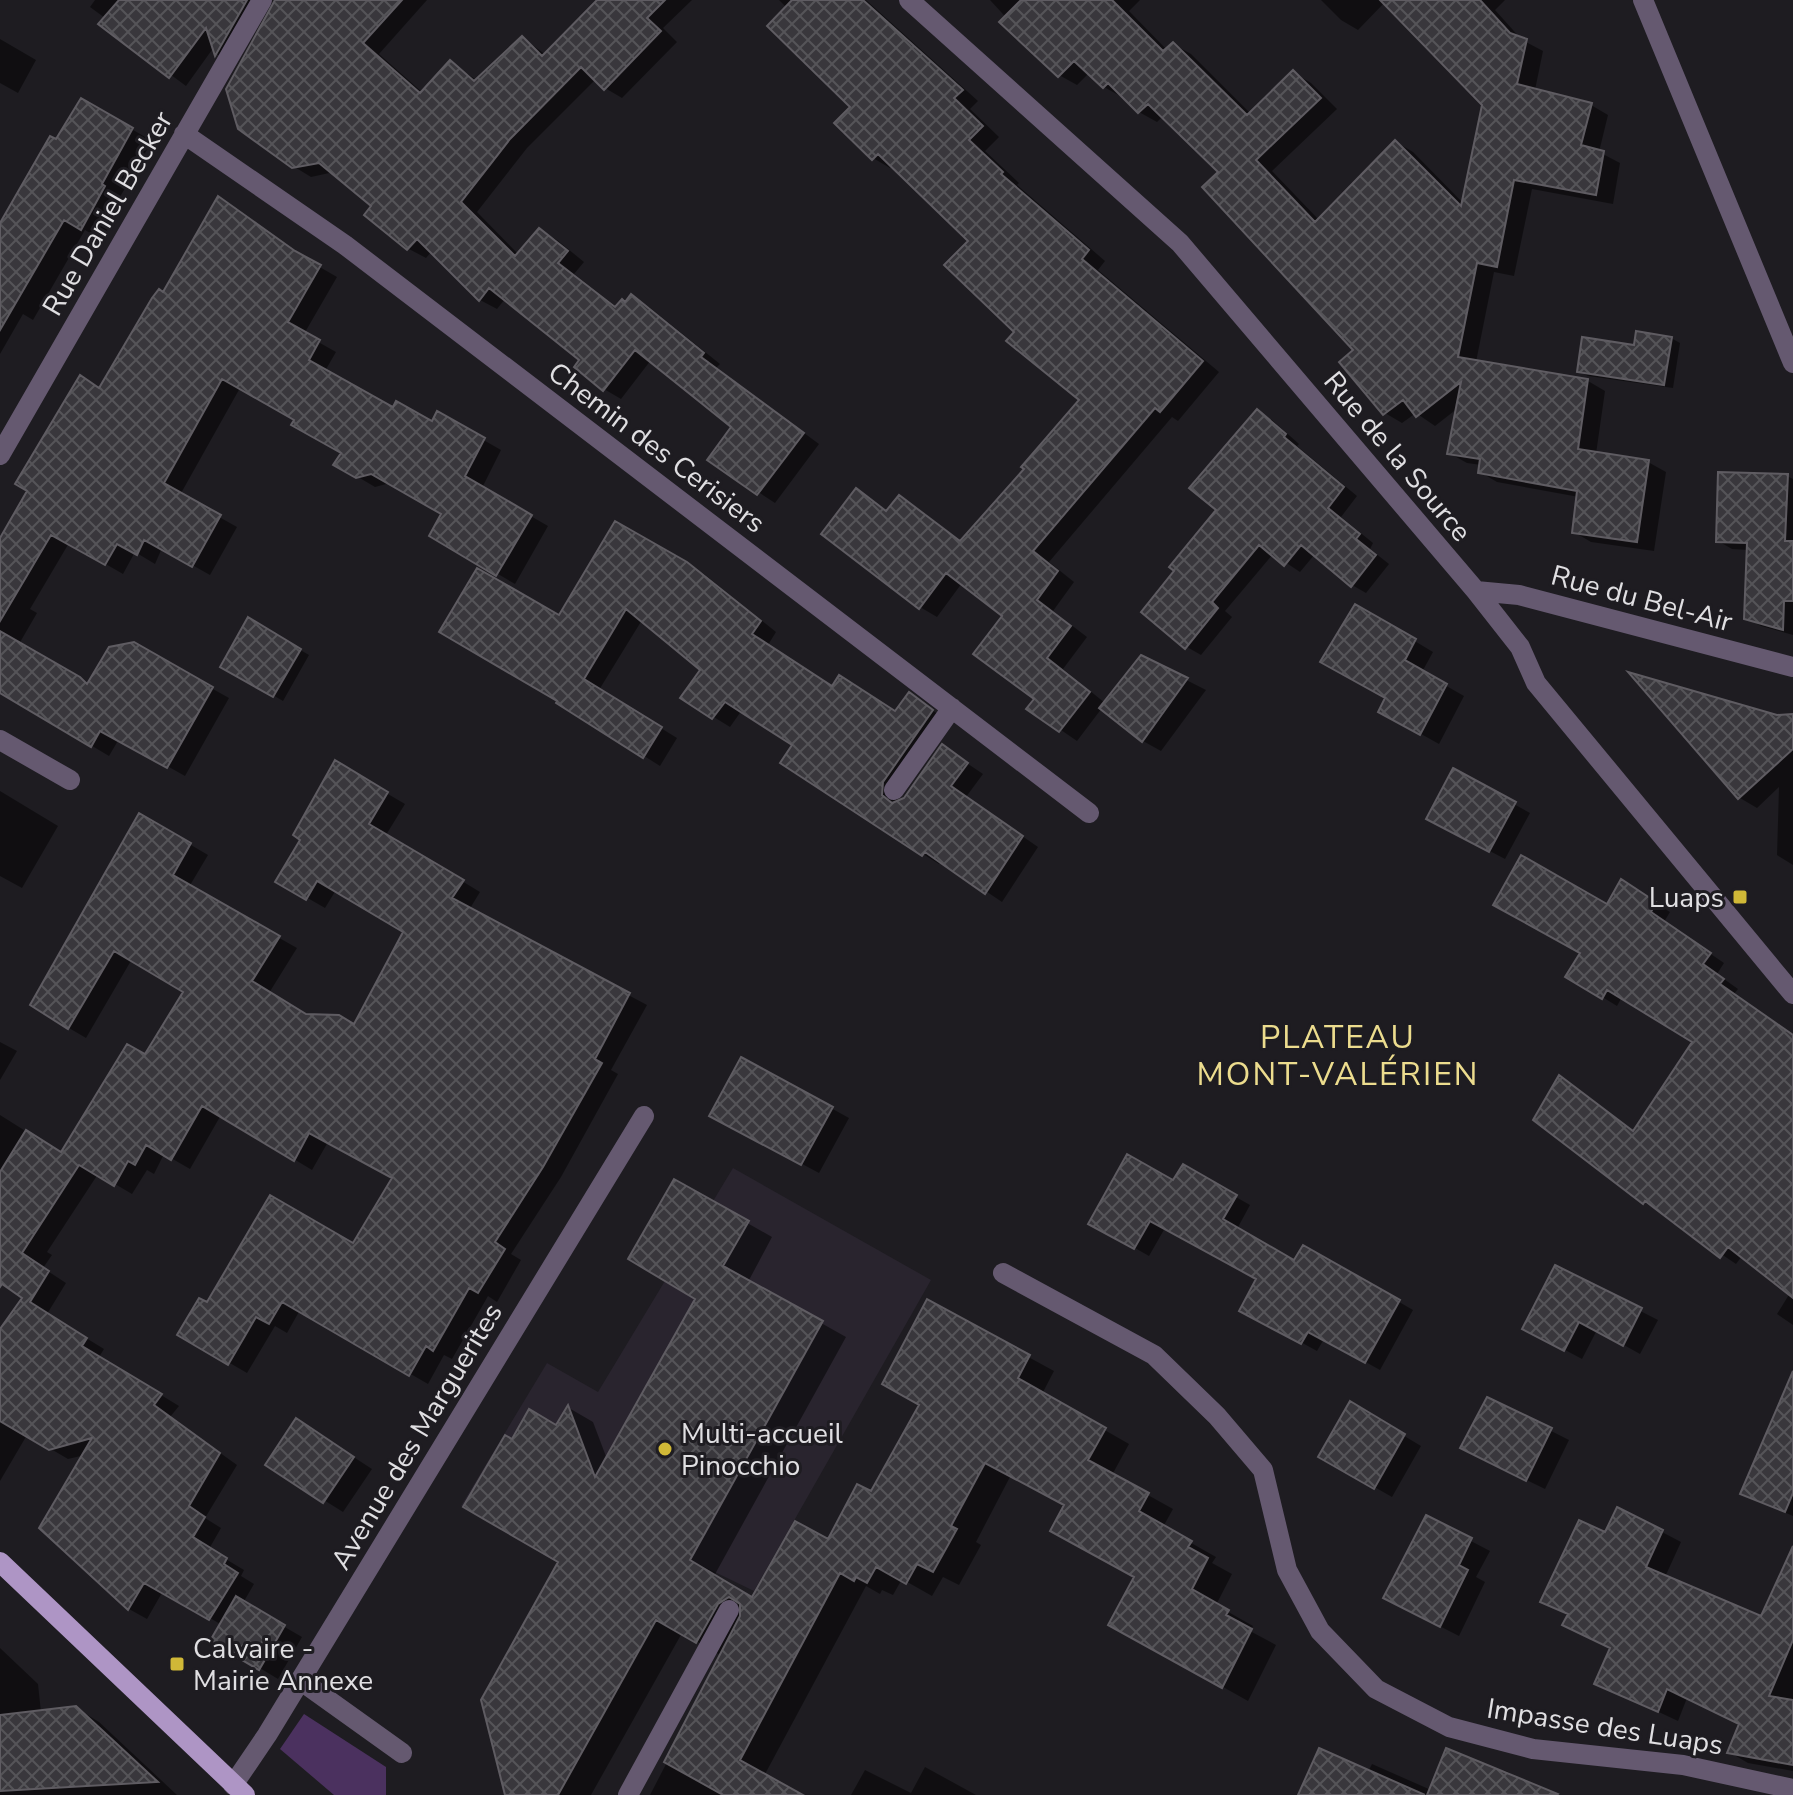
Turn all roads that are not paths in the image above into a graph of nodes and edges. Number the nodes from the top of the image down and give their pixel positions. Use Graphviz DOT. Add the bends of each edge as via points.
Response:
graph roads {
  1 [pos="262,0"];
  2 [pos="909,0"];
  3 [pos="1643,0"];
  4 [pos="184,134"];
  5 [pos="1793,363"];
  6 [pos="0,455"];
  7 [pos="1476,591"];
  8 [pos="1793,667"];
  9 [pos="952,708"];
  10 [pos="0,740"];
  11 [pos="70,780"];
  12 [pos="894,790"];
  13 [pos="1089,813"];
  14 [pos="1793,994"];
  15 [pos="644,1116"];
  16 [pos="1003,1273"];
  17 [pos="0,1562"];
  18 [pos="729,1610"];
  19 [pos="300,1680"];
  20 [pos="402,1753"];
  21 [pos="1793,1789"];
  22 [pos="239,1790"];
  23 [pos="628,1795"];
  1 -- 4 [label="street, Rue Daniel Becker"];
  2 -- 7 [label="street, Rue de la Source" via="1180,243"];
  3 -- 5 [label="street"];
  4 -- 6 [label="street, Rue Daniel Becker"];
  4 -- 9 [label="street, Chemin des Cerisiers" via="345,245"];
  7 -- 8 [label="street, Rue du Bel-Air" via="1519,595"];
  7 -- 14 [label="street, Rue de la Source" via="1520,647 1536,683"];
  9 -- 12 [label="street"];
  9 -- 13 [label="street, Chemin des Cerisiers"];
  10 -- 11 [label="street"];
  15 -- 19 [label="street, Avenue des Marguerites"];
  16 -- 21 [label="street, Impasse des Luaps" via="1154,1355 1217,1416 1263,1470 1287,1570 1320,1631 1376,1689 1449,1727 1533,1749 1683,1765"];
  17 -- 22 [label="main road"];
  18 -- 23 [label="street"];
  19 -- 20 [label="street"];
  19 -- 22 [label="street, Avenue des Marguerites"];
}
